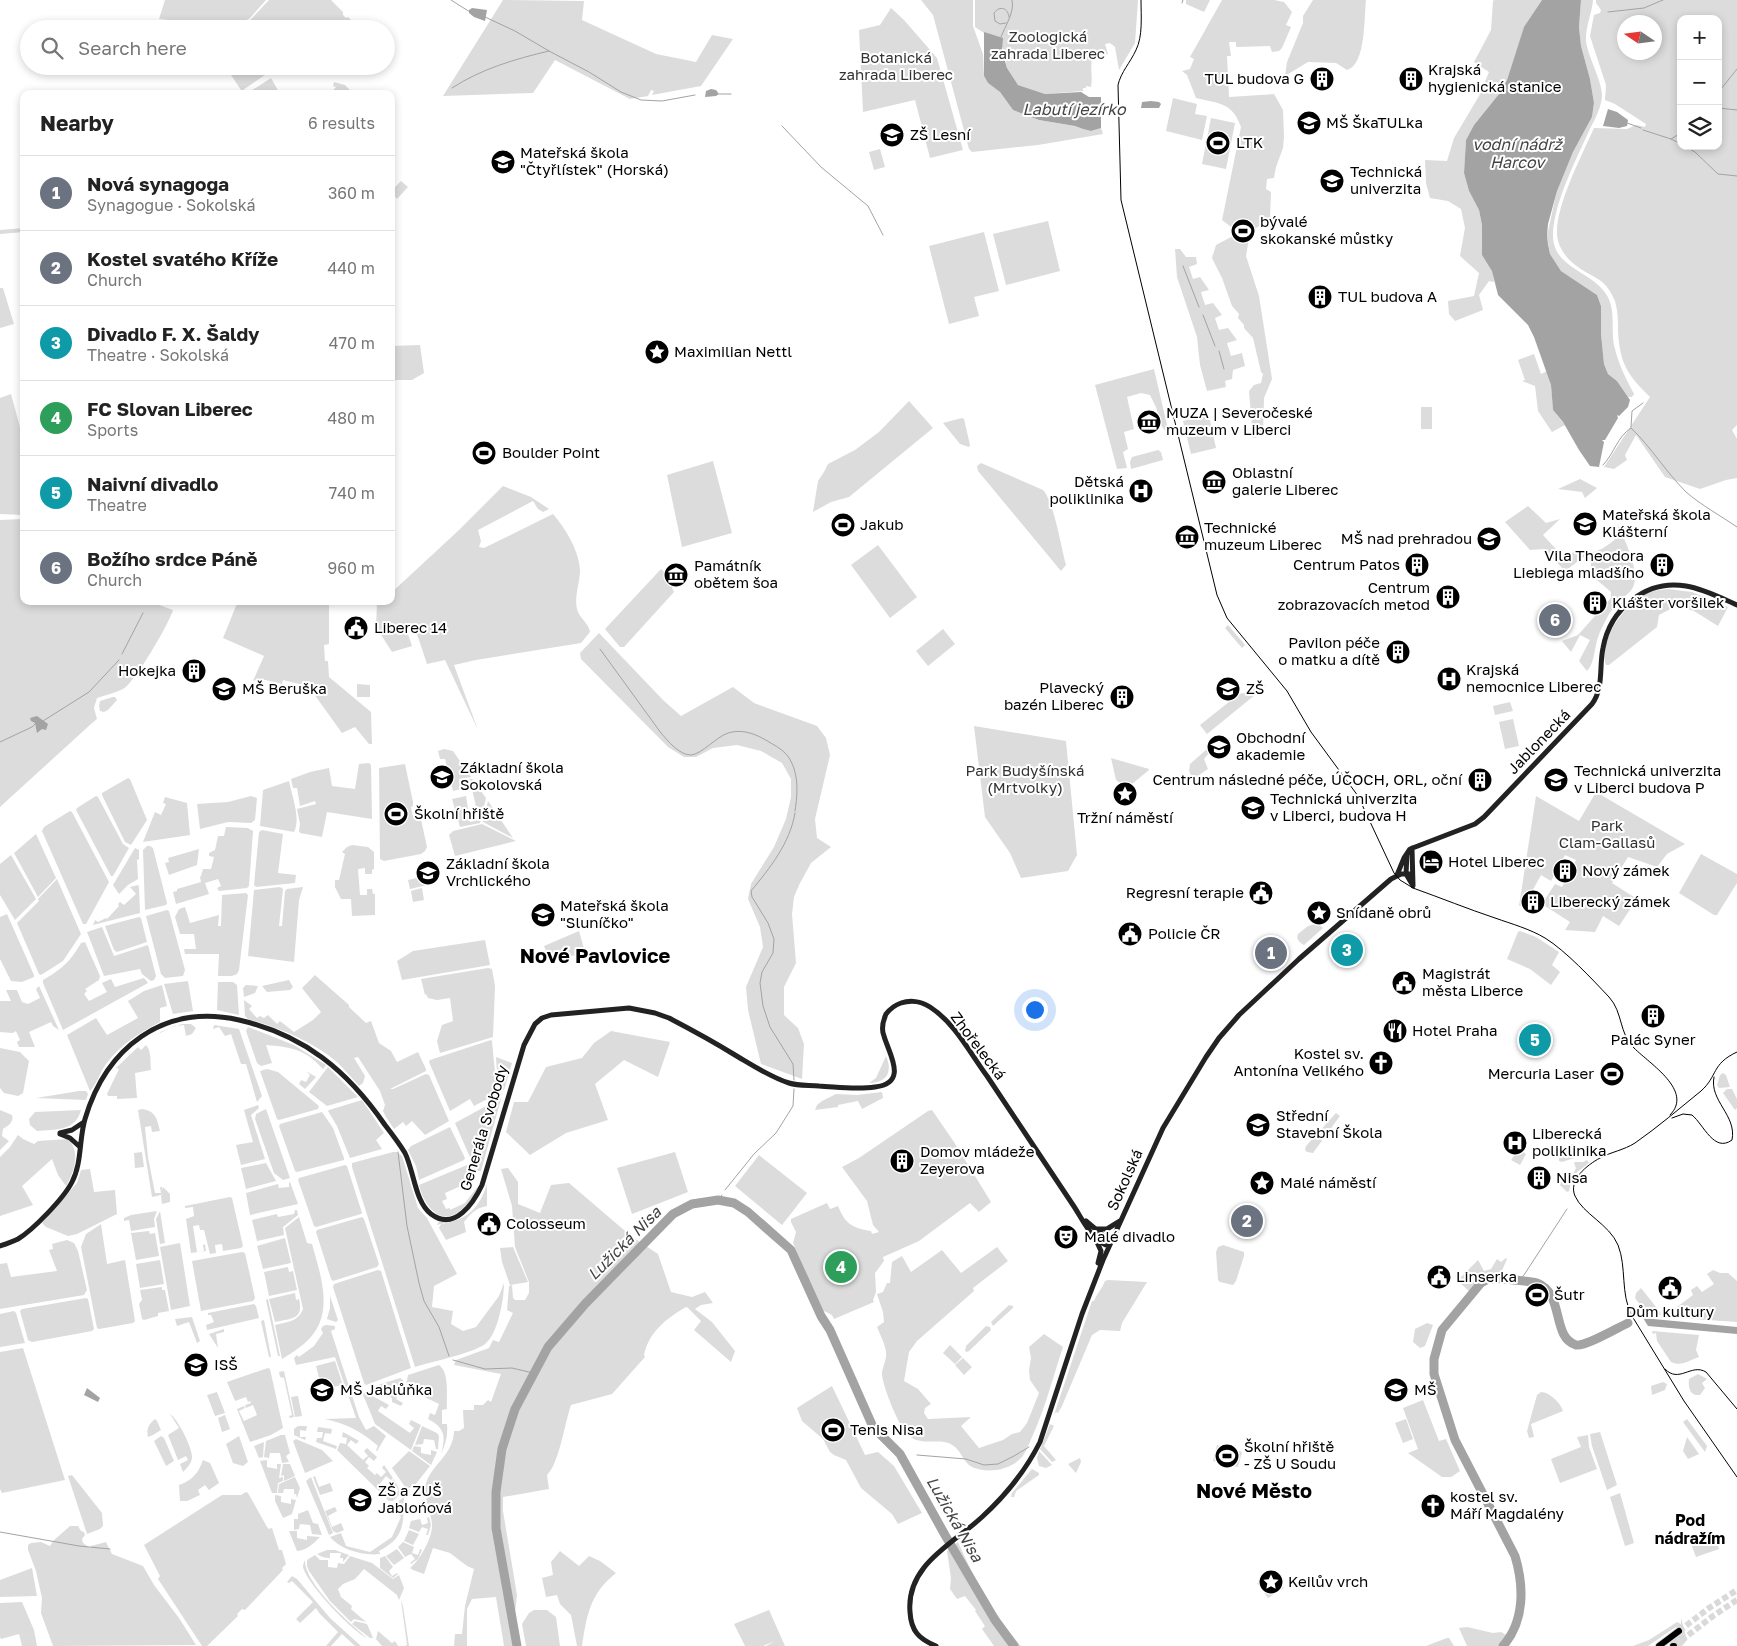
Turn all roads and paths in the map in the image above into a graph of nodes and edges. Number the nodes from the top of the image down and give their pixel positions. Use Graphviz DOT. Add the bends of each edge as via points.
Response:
graph roads {
  1 [pos="1737,604"];
  2 [pos="1410,849"];
  3 [pos="1397,875"];
  4 [pos="786,1082"];
  5 [pos="84,1121"];
  6 [pos="80,1147"];
  7 [pos="1080,1214"];
  8 [pos="1119,1221"];
  9 [pos="1095,1228"];
  10 [pos="1096,1238"];
  11 [pos="0,1246"];
  12 [pos="1109,1246"];
  13 [pos="1095,1275"];
  14 [pos="1679,1631"];
  15 [pos="936,1646"];
  16 [pos="1659,1646"];
  1 -- 2 [label="main road, Jablonecká" via="1678,585 1653,588 1634,597 1618,614 1608,632 1598,692 1592,704 1475,824"];
  2 -- 3 [label="main road"];
  2 -- 3 [label="main road" via="1409,874"];
  3 -- 8 [label="main road, Sokolská" via="1299,959 1219,1038 1162,1128"];
  4 -- 5 [label="main road, Generála Svobody" via="670,1018 655,1013 624,1008 546,1016 535,1024 524,1045 476,1198 462,1214 444,1219 431,1214 423,1204 405,1153 380,1116 343,1073 317,1052 287,1036 244,1021 200,1016 150,1030 110,1066"];
  4 -- 7 [label="main road, Zhořelecká" via="850,1089 885,1084 892,1078 894,1067 883,1033 886,1015 902,1002 926,1005 939,1014 964,1043"];
  5 -- 6 [label="main road, Generála Svobody"];
  5 -- 6 [label="main road" via="72,1130 60,1133"];
  6 -- 11 [label="main road, Generála Svobody" via="72,1182 57,1204 25,1234"];
  7 -- 9 [label="main road, Zhořelecká"];
  7 -- 10 [label="main road, Zhořelecká"];
  8 -- 9 [label="main road" via="1108,1229"];
  8 -- 12 [label="main road, Sokolská"];
  9 -- 12 [label="main road, Zhořelecká"];
  10 -- 12 [label="main road"];
  10 -- 13 [label="main road" via="1101,1257"];
  12 -- 13 [label="main road, Sokolská"];
  13 -- 15 [label="main road" via="1043,1433 1030,1462 1000,1499 921,1571 910,1598 910,1616 921,1639"];
  14 -- 16 [label="highway"];
}
